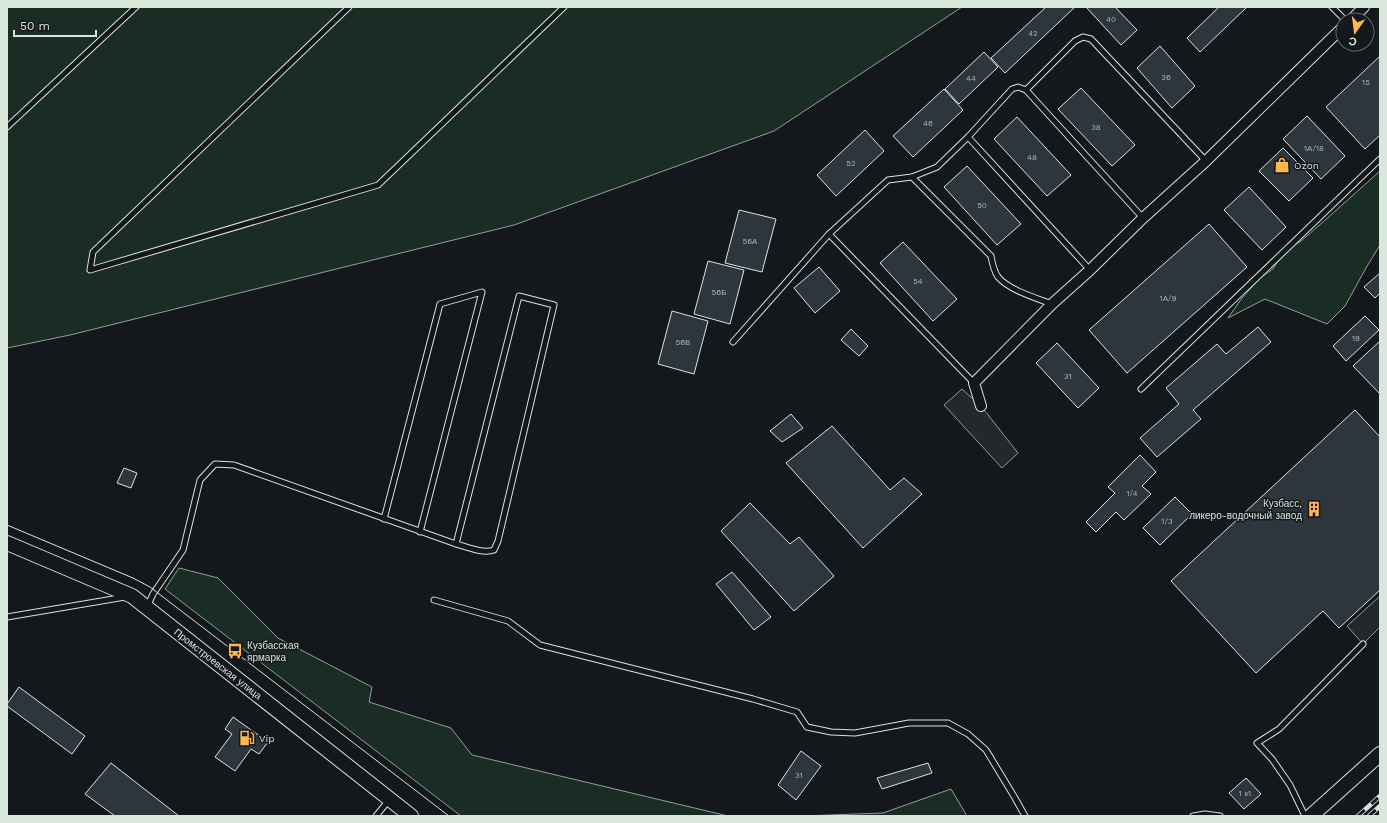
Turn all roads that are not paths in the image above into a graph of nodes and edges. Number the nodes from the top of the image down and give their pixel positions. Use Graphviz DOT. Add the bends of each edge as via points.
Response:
graph roads {
  1 [pos="136,7"];
  2 [pos="349,7"];
  3 [pos="564,7"];
  4 [pos="1335,36"];
  5 [pos="1026,90"];
  6 [pos="7,127"];
  7 [pos="968,137"];
  8 [pos="1380,159"];
  9 [pos="1206,161"];
  10 [pos="912,177"];
  11 [pos="1143,218"];
  12 [pos="829,234"];
  13 [pos="1090,270"];
  14 [pos="1052,304"];
  15 [pos="734,342"];
  16 [pos="974,383"];
  17 [pos="1141,389"];
  18 [pos="981,406"];
  19 [pos="384,519"];
  20 [pos="420,532"];
  21 [pos="7,543"];
  22 [pos="456,544"];
  23 [pos="132,596"];
  24 [pos="434,600"];
  25 [pos="147,608"];
  26 [pos="7,616"];
  27 [pos="1363,644"];
  28 [pos="1380,754"];
  29 [pos="390,800"];
  30 [pos="376,816"];
  31 [pos="411,816"];
  32 [pos="1025,816"];
  33 [pos="1192,816"];
  34 [pos="1220,816"];
  35 [pos="1305,816"];
  36 [pos="1311,816"];
  1 -- 6 [label="lane"];
  2 -- 3 [label="lane" via="93,252 90,270 378,184"];
  4 -- 9 [label="street"];
  5 -- 7 [label="lane" via="1018,87 1012,89"];
  5 -- 9 [label="lane" via="1075,41 1083,37 1091,39"];
  5 -- 11 [label="lane"];
  7 -- 10 [label="lane" via="937,167"];
  7 -- 13 [label="lane"];
  8 -- 17 [label="lane"];
  9 -- 11 [label="street"];
  10 -- 12 [label="lane" via="888,180"];
  10 -- 14 [label="lane" via="991,256 998,276 1023,294"];
  11 -- 13 [label="street"];
  12 -- 15 [label="lane"];
  12 -- 16 [label="lane"];
  13 -- 14 [label="street"];
  14 -- 16 [label="street"];
  16 -- 18 [label="street"];
  19 -- 20 [label="lane"];
  19 -- 20 [label="lane" via="440,304 482,292"];
  19 -- 25 [label="lane" via="234,465 215,464 200,480 183,550 152,594"];
  20 -- 22 [label="lane"];
  21 -- 23 [label="street, Промстроевская улица"];
  22 -- 22 [label="lane" via="490,552 494,550 498,541 554,305 519,296"];
  23 -- 25 [label="street, Промстроевская улица"];
  23 -- 26 [label="lane"];
  24 -- 32 [label="lane" via="508,621 540,644 797,712 807,727 855,733 909,723 948,723 968,734 986,750"];
  25 -- 29 [label="street, Промстроевская улица"];
  27 -- 35 [label="lane" via="1279,729 1257,743 1290,785"];
  28 -- 36 [label="street"];
  29 -- 30 [label="lane"];
  29 -- 31 [label="street, Промстроевская улица"];
  33 -- 34 [label="lane"];
}
